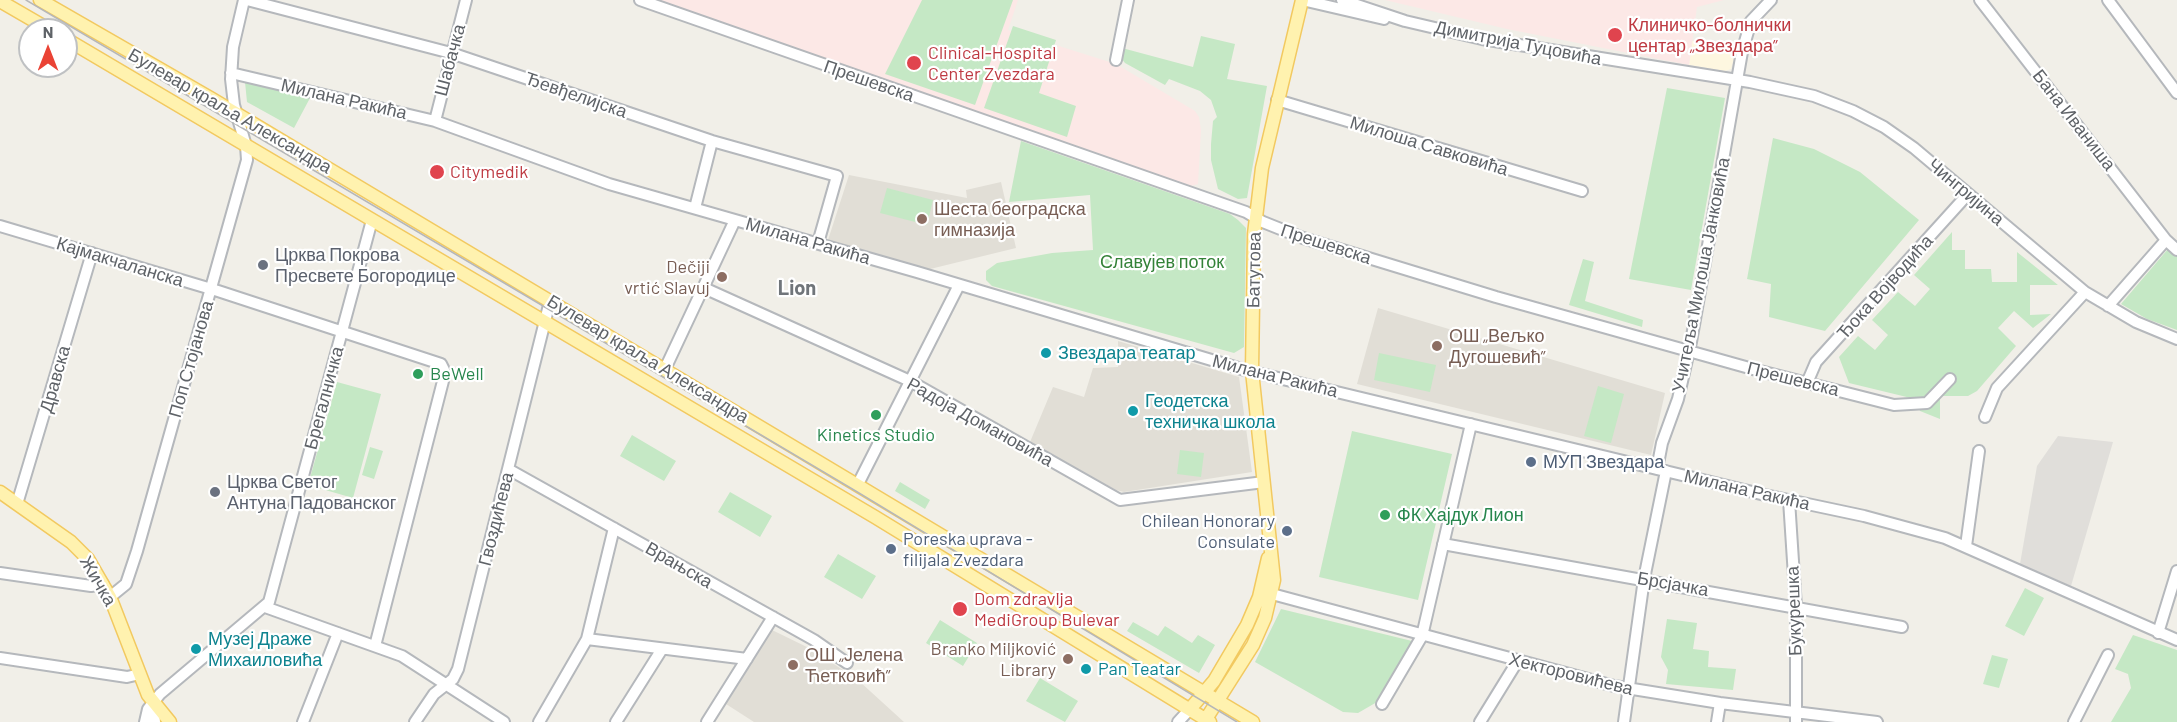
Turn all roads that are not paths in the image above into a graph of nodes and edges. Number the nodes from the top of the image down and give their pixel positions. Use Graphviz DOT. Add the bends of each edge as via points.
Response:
graph roads {
  1 [pos="40,0"];
  2 [pos="245,0"];
  3 [pos="466,0"];
  4 [pos="640,0"];
  5 [pos="1128,0"];
  6 [pos="1301,0"];
  7 [pos="1342,0"];
  8 [pos="1771,0"];
  9 [pos="1980,0"];
  10 [pos="2108,0"];
  11 [pos="2,3"];
  12 [pos="29,18"];
  13 [pos="1405,21"];
  14 [pos="78,46"];
  15 [pos="451,53"];
  16 [pos="1116,60"];
  17 [pos="231,73"];
  18 [pos="1737,80"];
  19 [pos="2177,93"];
  20 [pos="1277,100"];
  21 [pos="237,114"];
  22 [pos="435,121"];
  23 [pos="712,141"];
  24 [pos="246,146"];
  25 [pos="1582,191"];
  26 [pos="1968,194"];
  27 [pos="695,208"];
  28 [pos="1255,218"];
  29 [pos="372,220"];
  30 [pos="735,220"];
  31 [pos="0,226"];
  32 [pos="2166,240"];
  33 [pos="818,243"];
  34 [pos="2177,250"];
  35 [pos="92,253"];
  36 [pos="958,285"];
  37 [pos="704,288"];
  38 [pos="211,289"];
  39 [pos="2085,292"];
  40 [pos="550,301"];
  41 [pos="2108,306"];
  42 [pos="545,322"];
  43 [pos="343,330"];
  44 [pos="2177,339"];
  45 [pos="1689,351"];
  46 [pos="665,369"];
  47 [pos="1252,372"];
  48 [pos="1950,379"];
  49 [pos="910,381"];
  50 [pos="1807,383"];
  51 [pos="1985,417"];
  52 [pos="1471,424"];
  53 [pos="1979,451"];
  54 [pos="508,469"];
  55 [pos="1662,470"];
  56 [pos="1264,482"];
  57 [pos="858,484"];
  58 [pos="0,492"];
  59 [pos="1789,500"];
  60 [pos="17,504"];
  61 [pos="614,528"];
  62 [pos="1270,544"];
  63 [pos="1443,544"];
  64 [pos="1966,546"];
  65 [pos="2177,571"];
  66 [pos="0,573"];
  67 [pos="1644,579"];
  68 [pos="103,584"];
  69 [pos="2174,592"];
  70 [pos="1272,594"];
  71 [pos="110,597"];
  72 [pos="265,607"];
  73 [pos="1796,607"];
  74 [pos="773,617"];
  75 [pos="1902,627"];
  76 [pos="338,633"];
  77 [pos="2158,633"];
  78 [pos="1422,636"];
  79 [pos="587,639"];
  80 [pos="2177,640"];
  81 [pos="375,646"];
  82 [pos="662,649"];
  83 [pos="2108,655"];
  84 [pos="0,658"];
  85 [pos="747,659"];
  86 [pos="1517,662"];
  87 [pos="847,663"];
  88 [pos="140,674"];
  89 [pos="445,685"];
  90 [pos="1630,689"];
  91 [pos="1204,692"];
  92 [pos="1218,700"];
  93 [pos="153,703"];
  94 [pos="1720,703"];
  95 [pos="1382,704"];
  96 [pos="1190,709"];
  97 [pos="1796,718"];
  98 [pos="1208,720"];
  99 [pos="145,722"];
  100 [pos="155,722"];
  101 [pos="170,722"];
  102 [pos="303,722"];
  103 [pos="416,722"];
  104 [pos="504,722"];
  105 [pos="538,722"];
  106 [pos="616,722"];
  107 [pos="707,722"];
  108 [pos="1178,722"];
  109 [pos="1253,722"];
  110 [pos="1480,722"];
  111 [pos="1624,722"];
  112 [pos="1717,722"];
  113 [pos="1875,722"];
  114 [pos="2074,722"];
  1 -- 21 [label="main road, Булевар краља Александра"];
  2 -- 15 [label="street, Ђевђелијска"];
  2 -- 17 [label="street, Поп Стојанова"];
  3 -- 15 [label="street, Шабачка"];
  4 -- 28 [label="street, Прешевска"];
  5 -- 16 [label="street"];
  6 -- 13 [label="street, Димитрија Туцовића"];
  6 -- 20 [label="main road, Батутова"];
  7 -- 13 [label="street, Димитрија Туцовића"];
  8 -- 18 [label="street, Учитеља Милоша Јанковића" via="1751,21"];
  9 -- 32 [label="street, Бана Иваниша"];
  10 -- 19 [label="street"];
  11 -- 12 [label="main road"];
  13 -- 18 [label="street, Димитрија Туцовића" via="1512,45"];
  14 -- 24 [label="main road, Булевар краља Александра"];
  15 -- 22 [label="street, Шабачка"];
  15 -- 23 [label="street, Ђевђелијска"];
  17 -- 21 [label="street, Поп Стојанова"];
  17 -- 22 [label="street, Милана Ракића"];
  18 -- 26 [label="street, Чингријина" via="1814,96 1853,111 1903,140"];
  18 -- 45 [label="street, Учитеља Милоша Јанковића"];
  20 -- 25 [label="street, Милоша Савковића"];
  20 -- 28 [label="main road, Батутова"];
  21 -- 24 [label="street, Поп Стојанова"];
  21 -- 40 [label="main road, Булевар краља Александра"];
  22 -- 27 [label="street, Милана Ракића" via="609,184"];
  23 -- 27 [label="street"];
  23 -- 33 [label="street, Ђевђелијска" via="837,176"];
  24 -- 29 [label="main road, Булевар краља Александра"];
  24 -- 38 [label="street, Поп Стојанова" via="247,160"];
  26 -- 39 [label="street, Чингријина"];
  26 -- 50 [label="street, Ђока Војводића" via="1816,362"];
  27 -- 30 [label="street, Милана Ракића"];
  28 -- 45 [label="street, Прешевска" via="1334,248"];
  28 -- 47 [label="main road, Батутова"];
  29 -- 42 [label="main road, Булевар краља Александра"];
  29 -- 43 [label="street, Брегалничка"];
  30 -- 33 [label="street, Милана Ракића"];
  30 -- 37 [label="street"];
  31 -- 35 [label="street, Кајмакчаланска"];
  32 -- 34 [label="street, Бана Иваниша"];
  32 -- 41 [label="street"];
  33 -- 36 [label="street, Милана Ракића"];
  35 -- 38 [label="street, Кајмакчаланска"];
  35 -- 60 [label="street, Дравска"];
  36 -- 47 [label="street, Милана Ракића"];
  36 -- 49 [label="street"];
  37 -- 46 [label="street"];
  37 -- 49 [label="street, Радоја Домановића"];
  38 -- 43 [label="street, Кајмакчаланска"];
  38 -- 71 [label="street, Поп Стојанова" via="137,551 126,584"];
  39 -- 41 [label="street, Чингријина"];
  39 -- 51 [label="street" via="1997,388"];
  40 -- 42 [label="street, Гвоздићева"];
  40 -- 46 [label="main road, Булевар краља Александра"];
  41 -- 44 [label="street, Чингријина"];
  42 -- 54 [label="street, Гвоздићева"];
  42 -- 96 [label="main road, Булевар краља Александра"];
  43 -- 72 [label="street, Брегалничка"];
  43 -- 81 [label="street, Кајмакчаланска" via="439,361 443,367 443,381"];
  45 -- 50 [label="street, Прешевска"];
  45 -- 55 [label="street, Учитеља Милоша Јанковића"];
  46 -- 57 [label="main road, Булевар краља Александра"];
  47 -- 52 [label="street, Милана Ракића"];
  47 -- 56 [label="main road, Батутова"];
  48 -- 50 [label="street, Прешевска" via="1929,401 1910,406"];
  49 -- 56 [label="street, Радоја Домановића" via="1120,500"];
  49 -- 57 [label="street"];
  52 -- 55 [label="street, Милана Ракића"];
  52 -- 63 [label="street"];
  53 -- 64 [label="street"];
  54 -- 61 [label="street, Врањска"];
  54 -- 89 [label="street, Гвоздићева" via="458,669"];
  55 -- 59 [label="street, Милана Ракића"];
  55 -- 67 [label="street, Учитеља Милоша Јанковића"];
  56 -- 62 [label="main road, Батутова"];
  57 -- 91 [label="main road, Булевар краља Александра"];
  58 -- 60 [label="main road, Жичка"];
  59 -- 64 [label="street, Милана Ракића" via="1864,516"];
  59 -- 73 [label="street, Букурешка"];
  60 -- 68 [label="main road, Жичка" via="79,549"];
  61 -- 74 [label="street, Врањска"];
  61 -- 79 [label="street"];
  62 -- 70 [label="main road, Батутова"];
  62 -- 91 [label="main road, Батутова" via="1254,611 1228,659"];
  63 -- 67 [label="street, Брсјачка"];
  63 -- 78 [label="street"];
  64 -- 77 [label="street, Милана Ракића"];
  65 -- 69 [label="street"];
  66 -- 68 [label="street" via="91,586"];
  67 -- 73 [label="street, Брсјачка"];
  67 -- 90 [label="street, Учитеља Милоша Јанковића"];
  68 -- 71 [label="main road, Жичка"];
  69 -- 77 [label="street"];
  70 -- 78 [label="street, Хекторовићева"];
  70 -- 92 [label="main road, Батутова" via="1253,645"];
  71 -- 88 [label="main road, Жичка"];
  72 -- 76 [label="street"];
  72 -- 93 [label="street, Брегалничка"];
  73 -- 75 [label="street, Брсјачка"];
  73 -- 97 [label="street, Букурешка"];
  74 -- 85 [label="street"];
  74 -- 87 [label="street, Врањска"];
  76 -- 81 [label="street"];
  76 -- 102 [label="street"];
  77 -- 80 [label="street, Милана Ракића"];
  78 -- 86 [label="street, Хекторовићева"];
  78 -- 95 [label="street"];
  79 -- 82 [label="street"];
  79 -- 105 [label="street"];
  81 -- 89 [label="street" via="402,656"];
  82 -- 85 [label="street"];
  82 -- 106 [label="street"];
  83 -- 114 [label="street"];
  84 -- 88 [label="street" via="127,677"];
  85 -- 107 [label="street"];
  86 -- 90 [label="street, Хекторовићева"];
  86 -- 110 [label="street"];
  88 -- 93 [label="main road, Жичка"];
  89 -- 103 [label="street, Гвоздићева" via="434,694"];
  89 -- 104 [label="street"];
  90 -- 94 [label="street, Хекторовићева"];
  90 -- 111 [label="street, Учитеља Милоша Јанковића"];
  91 -- 92 [label="main road, Булевар краља Александра"];
  91 -- 96 [label="main road, Батутова"];
  92 -- 98 [label="main road, Батутова"];
  92 -- 109 [label="main road, Булевар краља Александра"];
  93 -- 99 [label="street"];
  93 -- 100 [label="street"];
  93 -- 101 [label="main road, Жичка"];
  94 -- 97 [label="street, Хекторовићева"];
  94 -- 112 [label="street"];
  96 -- 98 [label="main road, Булевар краља Александра"];
  96 -- 108 [label="street"];
  97 -- 113 [label="street, Хекторовићева"];
}
